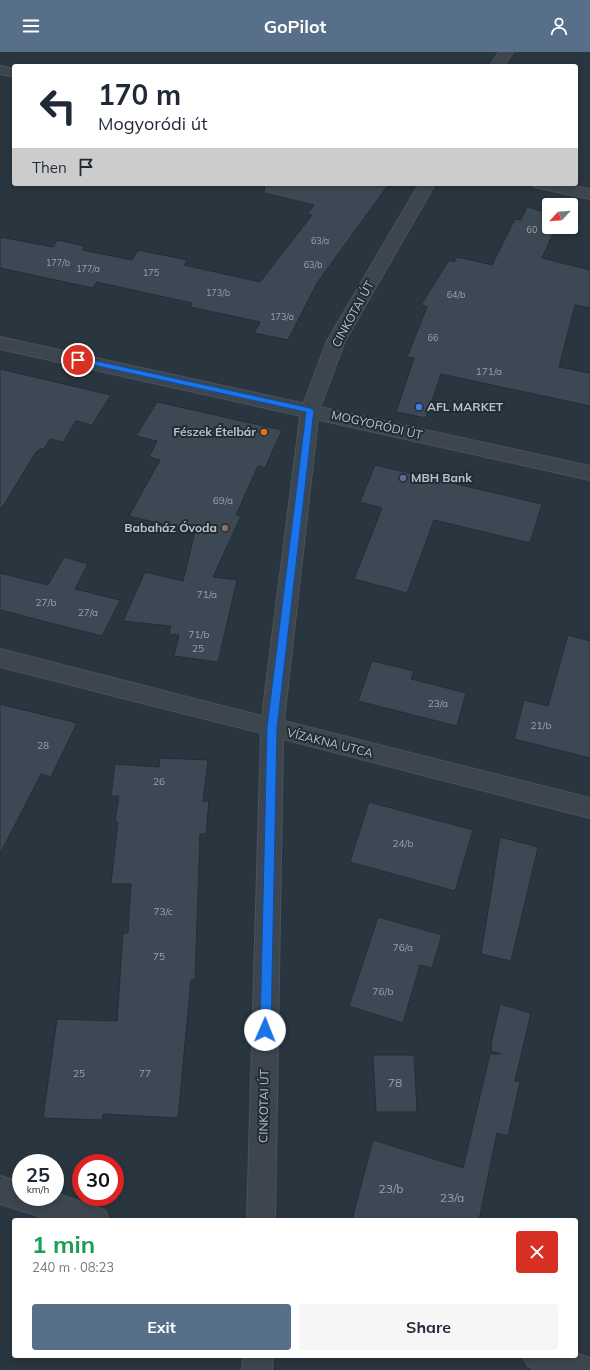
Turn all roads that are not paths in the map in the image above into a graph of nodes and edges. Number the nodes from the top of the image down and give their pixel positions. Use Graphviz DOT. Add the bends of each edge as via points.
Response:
graph roads {
  1 [pos="506,52"];
  2 [pos="498,64"];
  3 [pos="0,70"];
  4 [pos="12,73"];
  5 [pos="427,186"];
  6 [pos="550,186"];
  7 [pos="590,194"];
  8 [pos="0,343"];
  9 [pos="310,410"];
  10 [pos="590,472"];
  11 [pos="0,658"];
  12 [pos="272,728"];
  13 [pos="590,808"];
  14 [pos="0,1190"];
  15 [pos="12,1194"];
  16 [pos="51,1206"];
  17 [pos="89,1218"];
  18 [pos="261,1218"];
  19 [pos="258,1358"];
  20 [pos="545,1358"];
  21 [pos="257,1370"];
  22 [pos="584,1370"];
  1 -- 2 [label="street"];
  3 -- 4 [label="street"];
  5 -- 9 [label="street, CINKOTAI ÚT" via="336,341"];
  6 -- 7 [label="street"];
  8 -- 9 [label="street, MOGYORÓDI ÚT"];
  9 -- 10 [label="street, MOGYORÓDI ÚT"];
  9 -- 12 [label="street, CINKOTAI ÚT"];
  11 -- 12 [label="street, VÍZAKNA UTCA"];
  12 -- 13 [label="street, VÍZAKNA UTCA"];
  12 -- 18 [label="street, CINKOTAI ÚT"];
  14 -- 15 [label="street"];
  16 -- 17 [label="street"];
  19 -- 21 [label="street"];
  20 -- 22 [label="street"];
}
